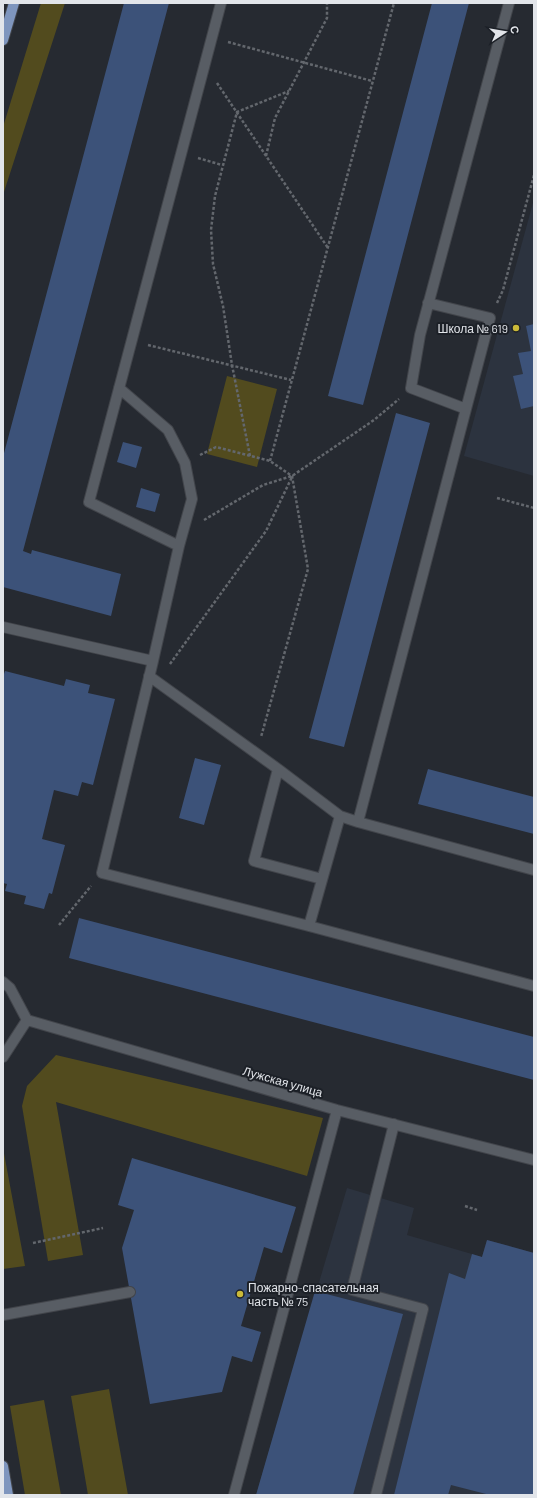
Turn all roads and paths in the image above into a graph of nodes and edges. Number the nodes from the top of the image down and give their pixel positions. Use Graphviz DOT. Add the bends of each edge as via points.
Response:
graph roads {
  1 [pos="14,3"];
  2 [pos="221,3"];
  3 [pos="327,3"];
  4 [pos="509,3"];
  5 [pos="393,4"];
  6 [pos="212,38"];
  7 [pos="3,40"];
  8 [pos="304,62"];
  9 [pos="205,64"];
  10 [pos="372,81"];
  11 [pos="289,91"];
  12 [pos="237,112"];
  13 [pos="181,154"];
  14 [pos="266,156"];
  15 [pos="222,165"];
  16 [pos="534,175"];
  17 [pos="328,248"];
  18 [pos="428,303"];
  19 [pos="490,318"];
  20 [pos="132,341"];
  21 [pos="232,365"];
  22 [pos="291,380"];
  23 [pos="119,388"];
  24 [pos="411,388"];
  25 [pos="466,409"];
  26 [pos="250,456"];
  27 [pos="270,461"];
  28 [pos="185,463"];
  29 [pos="292,476"];
  30 [pos="497,498"];
  31 [pos="534,508"];
  32 [pos="183,533"];
  33 [pos="179,546"];
  34 [pos="3,627"];
  35 [pos="153,661"];
  36 [pos="149,676"];
  37 [pos="256,753"];
  38 [pos="278,769"];
  39 [pos="340,816"];
  40 [pos="358,822"];
  41 [pos="534,870"];
  42 [pos="102,873"];
  43 [pos="322,880"];
  44 [pos="59,925"];
  45 [pos="309,926"];
  46 [pos="3,982"];
  47 [pos="534,986"];
  48 [pos="27,1020"];
  49 [pos="3,1057"];
  50 [pos="337,1110"];
  51 [pos="394,1124"];
  52 [pos="534,1160"];
  53 [pos="465,1206"];
  54 [pos="477,1210"];
  55 [pos="103,1228"];
  56 [pos="33,1243"];
  57 [pos="130,1292"];
  58 [pos="3,1315"];
  59 [pos="3,1466"];
  60 [pos="8,1495"];
  61 [pos="234,1495"];
  62 [pos="376,1495"];
  1 -- 7 [label="main road"];
  2 -- 6 [label="street"];
  3 -- 8 [label="path" via="326,18"];
  4 -- 18 [label="street"];
  5 -- 10 [label="path"];
  6 -- 8 [label="path"];
  6 -- 9 [label="street"];
  8 -- 10 [label="path"];
  8 -- 11 [label="path"];
  9 -- 12 [label="path"];
  9 -- 13 [label="street"];
  10 -- 17 [label="path"];
  11 -- 12 [label="path"];
  11 -- 14 [label="path" via="275,118"];
  12 -- 14 [label="path"];
  12 -- 15 [label="path"];
  13 -- 15 [label="path"];
  13 -- 20 [label="street"];
  14 -- 17 [label="path"];
  15 -- 21 [label="path" via="211,230 213,257"];
  16 -- 19 [label="path" via="503,290"];
  17 -- 22 [label="path"];
  18 -- 19 [label="street"];
  18 -- 24 [label="street"];
  19 -- 25 [label="street"];
  20 -- 21 [label="path"];
  20 -- 23 [label="street"];
  21 -- 22 [label="path"];
  21 -- 26 [label="path"];
  22 -- 27 [label="path"];
  23 -- 28 [label="street" via="168,430"];
  23 -- 33 [label="street" via="89,502"];
  24 -- 25 [label="street"];
  24 -- 29 [label="path" via="374,420"];
  25 -- 40 [label="street"];
  26 -- 27 [label="path"];
  26 -- 28 [label="path" via="216,447"];
  27 -- 29 [label="path"];
  28 -- 32 [label="street" via="192,499"];
  29 -- 32 [label="path" via="263,485"];
  29 -- 36 [label="path" via="266,531 240,570 172,663"];
  29 -- 37 [label="path" via="308,569"];
  30 -- 31 [label="path"];
  32 -- 33 [label="street"];
  33 -- 35 [label="street"];
  34 -- 35 [label="street"];
  35 -- 36 [label="street"];
  36 -- 37 [label="street"];
  36 -- 42 [label="street"];
  37 -- 38 [label="street"];
  38 -- 39 [label="street"];
  38 -- 43 [label="street" via="254,861"];
  39 -- 40 [label="street"];
  39 -- 43 [label="street"];
  40 -- 41 [label="street"];
  42 -- 44 [label="path"];
  42 -- 45 [label="street"];
  43 -- 45 [label="street"];
  45 -- 47 [label="street"];
  46 -- 48 [label="street" via="10,988"];
  48 -- 49 [label="street"];
  48 -- 50 [label="street, Лужская улица"];
  50 -- 51 [label="street, Лужская улица"];
  50 -- 61 [label="street"];
  51 -- 52 [label="street, Лужская улица"];
  51 -- 62 [label="street" via="352,1290 423,1309"];
  53 -- 54 [label="path"];
  55 -- 56 [label="path"];
  57 -- 58 [label="street"];
  59 -- 60 [label="main road"];
}
